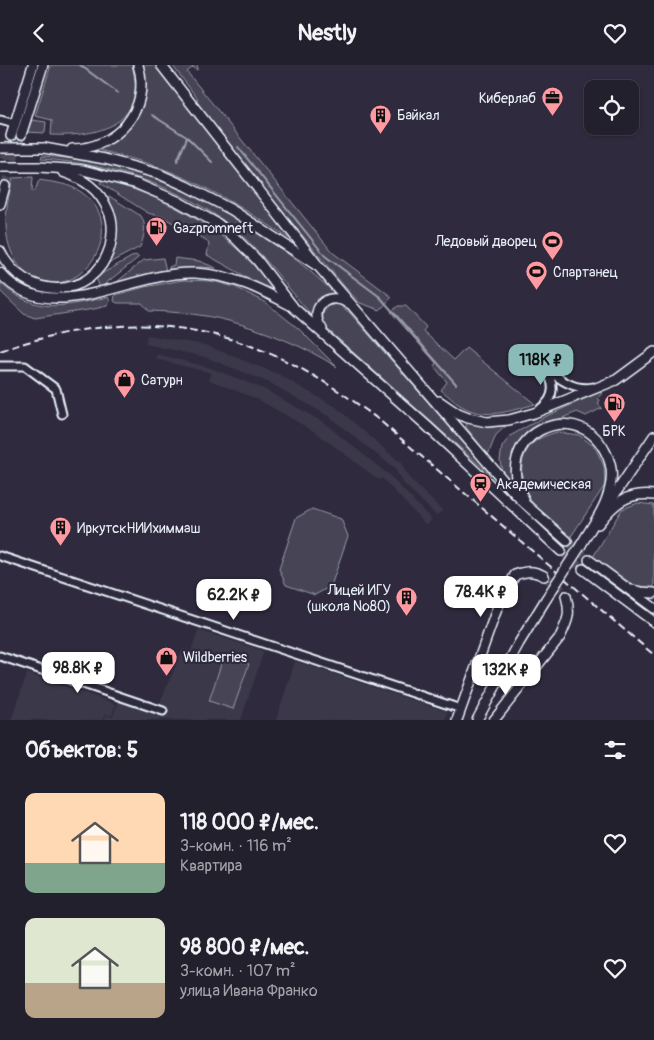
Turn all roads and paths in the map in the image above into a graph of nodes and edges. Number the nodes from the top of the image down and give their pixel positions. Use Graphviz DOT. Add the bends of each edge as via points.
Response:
graph roads {
  1 [pos="33,65"];
  2 [pos="43,65"];
  3 [pos="138,65"];
  4 [pos="161,65"];
  5 [pos="0,120"];
  6 [pos="15,124"];
  7 [pos="21,135"];
  8 [pos="11,136"];
  9 [pos="0,148"];
  10 [pos="55,149"];
  11 [pos="0,167"];
  12 [pos="44,167"];
  13 [pos="5,186"];
  14 [pos="0,204"];
  15 [pos="0,251"];
  16 [pos="319,267"];
  17 [pos="0,273"];
  18 [pos="350,304"];
  19 [pos="294,308"];
  20 [pos="330,340"];
  21 [pos="654,352"];
  22 [pos="0,366"];
  23 [pos="418,382"];
  24 [pos="602,385"];
  25 [pos="534,413"];
  26 [pos="62,414"];
  27 [pos="654,436"];
  28 [pos="654,495"];
  29 [pos="534,511"];
  30 [pos="567,541"];
  31 [pos="581,545"];
  32 [pos="561,551"];
  33 [pos="0,555"];
  34 [pos="589,560"];
  35 [pos="583,569"];
  36 [pos="544,576"];
  37 [pos="620,584"];
  38 [pos="654,593"];
  39 [pos="566,596"];
  40 [pos="654,608"];
  41 [pos="654,622"];
  42 [pos="0,656"];
  43 [pos="507,665"];
  44 [pos="461,709"];
  45 [pos="163,711"];
  46 [pos="457,720"];
  47 [pos="477,720"];
  48 [pos="484,720"];
  49 [pos="494,720"];
  1 -- 6 [label="main road"];
  2 -- 7 [label="main road"];
  3 -- 10 [label="main road" via="141,97 126,124 96,145"];
  4 -- 16 [label="main road"];
  5 -- 6 [label="street"];
  6 -- 8 [label="main road"];
  9 -- 10 [label="main road, bridge"];
  10 -- 16 [label="main road" via="130,165 186,186 252,223"];
  11 -- 12 [label="main road, bridge"];
  12 -- 15 [label="main road" via="90,184 105,201 113,229 103,263 79,283 50,289 21,277"];
  12 -- 19 [label="main road" via="84,170 119,179 147,188 195,211 243,246"];
  13 -- 14 [label="main road"];
  16 -- 18 [label="main road"];
  17 -- 19 [label="main road" via="24,292 41,298 71,297 169,274 196,273 252,285"];
  18 -- 20 [label="main road" via="342,299 330,299 323,302 316,312 317,322"];
  18 -- 23 [label="main road"];
  19 -- 20 [label="main road"];
  20 -- 32 [label="main road"];
  21 -- 24 [label="main road" via="616,380"];
  22 -- 26 [label="street" via="25,366 56,389"];
  23 -- 25 [label="main road" via="454,411 478,421 497,422"];
  23 -- 29 [label="main road"];
  24 -- 25 [label="main road"];
  24 -- 25 [label="street" via="573,386 534,360 548,374 553,391 546,404"];
  27 -- 31 [label="main road"];
  28 -- 31 [label="main road" via="638,494 618,502"];
  29 -- 30 [label="main road"];
  29 -- 31 [label="main road" via="516,479 516,463 521,448 531,436 555,424 571,424 587,431 604,448 612,479 606,501"];
  31 -- 43 [label="main road, bridge"];
  33 -- 44 [label="street"];
  34 -- 37 [label="main road"];
  35 -- 41 [label="main road"];
  36 -- 44 [label="main road" via="526,571 515,575 494,615"];
  37 -- 38 [label="main road" via="635,591"];
  37 -- 40 [label="main road"];
  39 -- 49 [label="main road" via="570,609 560,637"];
  42 -- 45 [label="street"];
  43 -- 47 [label="main road"];
  43 -- 48 [label="main road"];
  44 -- 46 [label="main road"];
}
